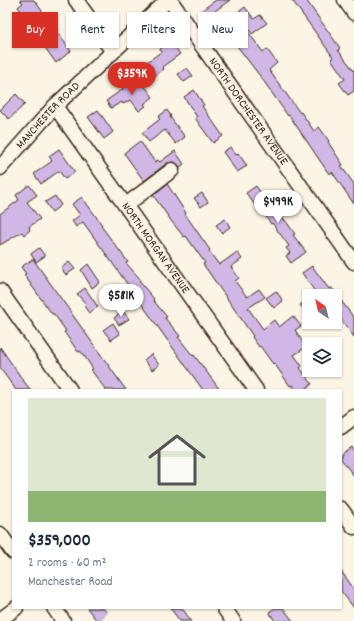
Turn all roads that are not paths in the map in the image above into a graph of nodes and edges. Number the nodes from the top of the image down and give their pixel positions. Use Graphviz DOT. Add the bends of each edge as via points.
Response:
graph roads {
  1 [pos="76,0"];
  2 [pos="169,0"];
  3 [pos="345,0"];
  4 [pos="354,13"];
  5 [pos="113,52"];
  6 [pos="55,106"];
  7 [pos="3,160"];
  8 [pos="172,170"];
  9 [pos="126,205"];
  10 [pos="354,262"];
  11 [pos="0,291"];
  12 [pos="69,389"];
  13 [pos="255,389"];
  14 [pos="354,417"];
  15 [pos="342,425"];
  16 [pos="342,510"];
  17 [pos="354,527"];
  18 [pos="0,534"];
  19 [pos="12,551"];
  20 [pos="15,609"];
  21 [pos="55,609"];
  22 [pos="225,609"];
  23 [pos="0,620"];
  24 [pos="63,621"];
  25 [pos="233,621"];
  1 -- 5 [label="street"];
  2 -- 5 [label="street, MANCHESTER ROAD"];
  2 -- 10 [label="street, NORTH DORCHESTER AVENUE"];
  3 -- 4 [label="street"];
  5 -- 6 [label="street, MANCHESTER ROAD"];
  6 -- 7 [label="street, MANCHESTER ROAD"];
  6 -- 9 [label="street, NORTH MORGAN AVENUE"];
  8 -- 9 [label="street"];
  9 -- 13 [label="street, NORTH MORGAN AVENUE"];
  11 -- 12 [label="street"];
  14 -- 15 [label="street"];
  16 -- 17 [label="street"];
  18 -- 19 [label="street"];
  20 -- 23 [label="street"];
  21 -- 24 [label="street"];
  22 -- 25 [label="street"];
}
